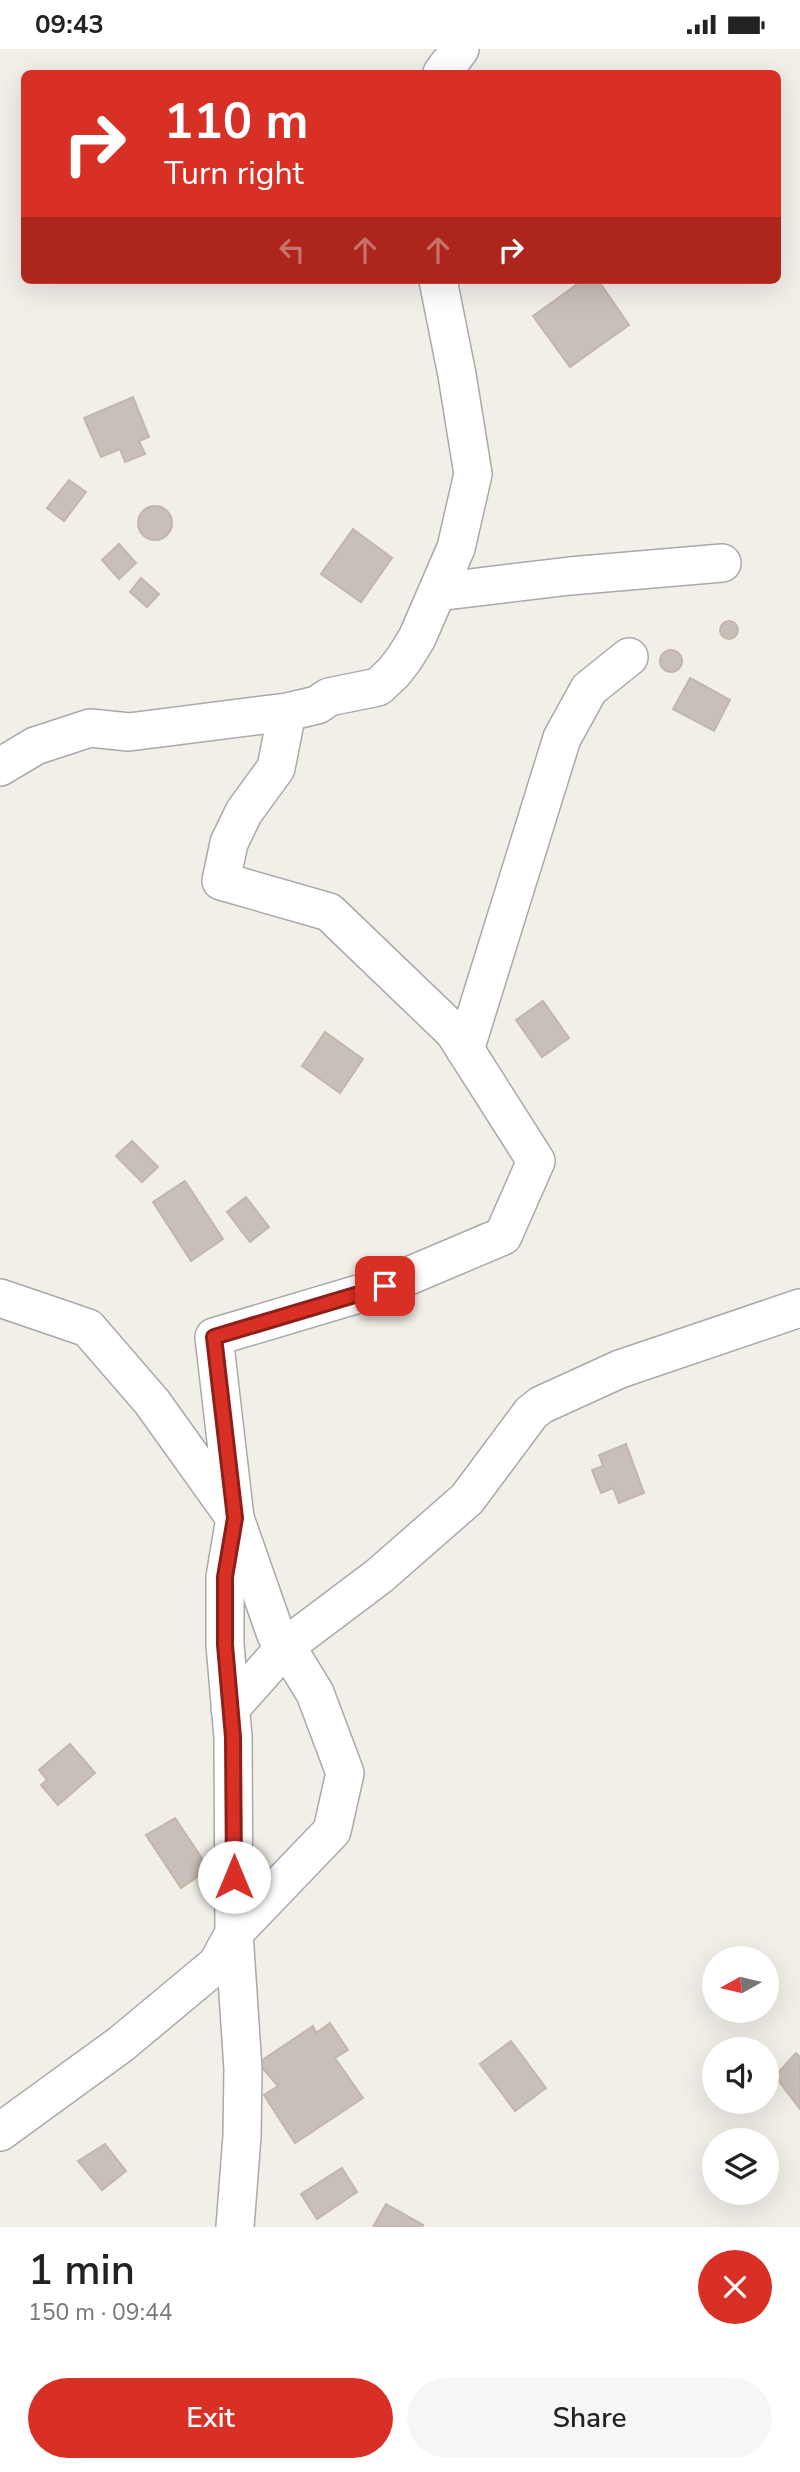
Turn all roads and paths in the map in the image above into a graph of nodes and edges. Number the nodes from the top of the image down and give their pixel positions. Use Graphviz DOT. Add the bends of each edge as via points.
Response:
graph roads {
  1 [pos="460,49"];
  2 [pos="444,70"];
  3 [pos="439,284"];
  4 [pos="722,563"];
  5 [pos="437,592"];
  6 [pos="629,657"];
  7 [pos="287,712"];
  8 [pos="0,767"];
  9 [pos="465,1050"];
  10 [pos="0,1299"];
  11 [pos="800,1308"];
  12 [pos="235,1518"];
  13 [pos="286,1646"];
  14 [pos="236,1713"];
  15 [pos="234,1933"];
  16 [pos="0,2132"];
  17 [pos="235,2227"];
  1 -- 2 [label="street"];
  3 -- 5 [label="street" via="473,474 456,548"];
  4 -- 5 [label="street"];
  5 -- 7 [label="street" via="404,659 378,687"];
  6 -- 9 [label="street" via="589,689 562,738"];
  7 -- 8 [label="street" via="129,732 90,728 35,746"];
  7 -- 9 [label="street" via="276,768 244,812 229,843 221,881 329,912 454,1033"];
  9 -- 12 [label="street" via="536,1161 503,1236 385,1286 214,1337"];
  10 -- 12 [label="street" via="88,1328 152,1402"];
  11 -- 13 [label="street" via="620,1369 541,1405 519,1427 467,1499 379,1576"];
  12 -- 13 [label="street" via="276,1635"];
  12 -- 14 [label="street" via="225,1577 225,1645"];
  13 -- 14 [label="street"];
  13 -- 15 [label="street" via="315,1693 345,1773 332,1831"];
  14 -- 15 [label="street"];
  15 -- 16 [label="street" via="216,1964 121,2044"];
  15 -- 17 [label="street" via="243,2069"];
}
